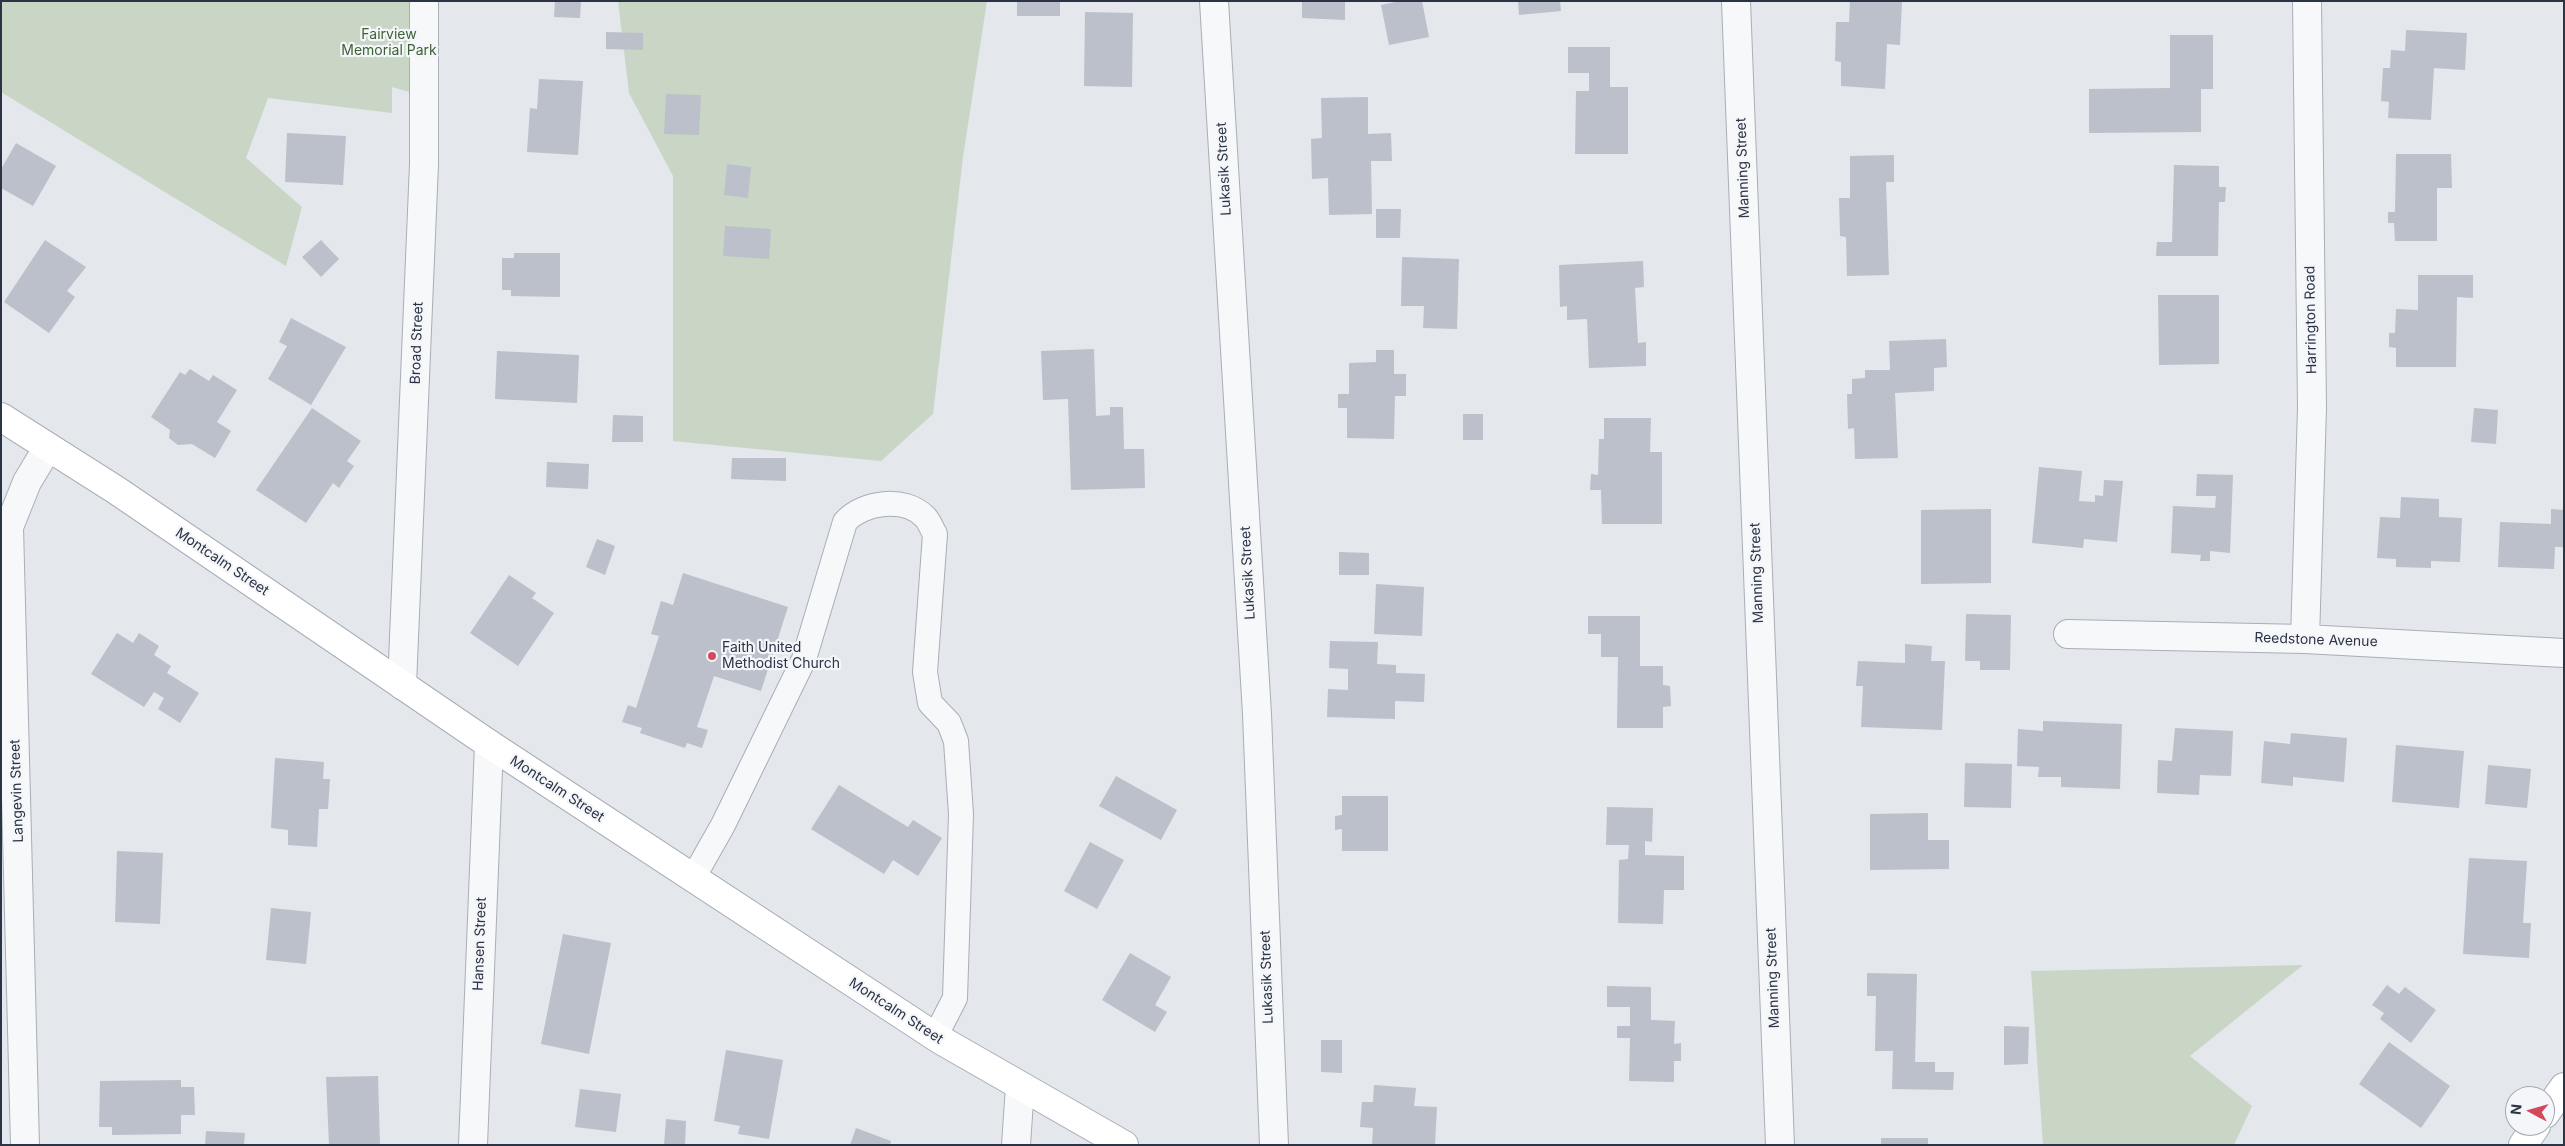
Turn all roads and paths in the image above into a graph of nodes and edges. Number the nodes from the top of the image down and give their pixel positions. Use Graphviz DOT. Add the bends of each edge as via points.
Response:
graph roads {
  1 [pos="424,1"];
  2 [pos="1214,1"];
  3 [pos="1736,1"];
  4 [pos="2307,1"];
  5 [pos="1,417"];
  6 [pos="48,447"];
  7 [pos="2068,634"];
  8 [pos="2304,639"];
  9 [pos="2564,653"];
  10 [pos="402,685"];
  11 [pos="489,744"];
  12 [pos="693,878"];
  13 [pos="935,1037"];
  14 [pos="1020,1086"];
  15 [pos="2564,1087"];
  16 [pos="2555,1100"];
  17 [pos="25,1145"];
  18 [pos="473,1145"];
  19 [pos="1016,1145"];
  20 [pos="1124,1145"];
  21 [pos="1274,1145"];
  22 [pos="1780,1145"];
  1 -- 10 [label="street, Broad Street" via="424,164"];
  2 -- 21 [label="street, Lukasik Street" via="1256,704"];
  3 -- 22 [label="street, Manning Street"];
  4 -- 8 [label="street, Harrington Road" via="2312,408"];
  5 -- 6 [label="main road, Montcalm Street"];
  6 -- 10 [label="main road, Montcalm Street" via="124,495"];
  6 -- 17 [label="street, Langevin Street" via="27,482 9,527"];
  7 -- 8 [label="street, Reedstone Avenue"];
  8 -- 9 [label="street, Reedstone Avenue"];
  10 -- 11 [label="main road, Montcalm Street"];
  11 -- 12 [label="main road, Montcalm Street"];
  11 -- 18 [label="street, Hansen Street"];
  12 -- 13 [label="main road, Montcalm Street"];
  12 -- 13 [label="lane" via="740,791 804,659 845,522 854,512 877,503 906,506 925,516 935,534 925,672 930,703 949,723 956,741 961,814 955,998"];
  13 -- 14 [label="main road, Montcalm Street"];
  14 -- 19 [label="street"];
  14 -- 20 [label="main road, Montcalm Street"];
  15 -- 16 [label="main road"];
}
